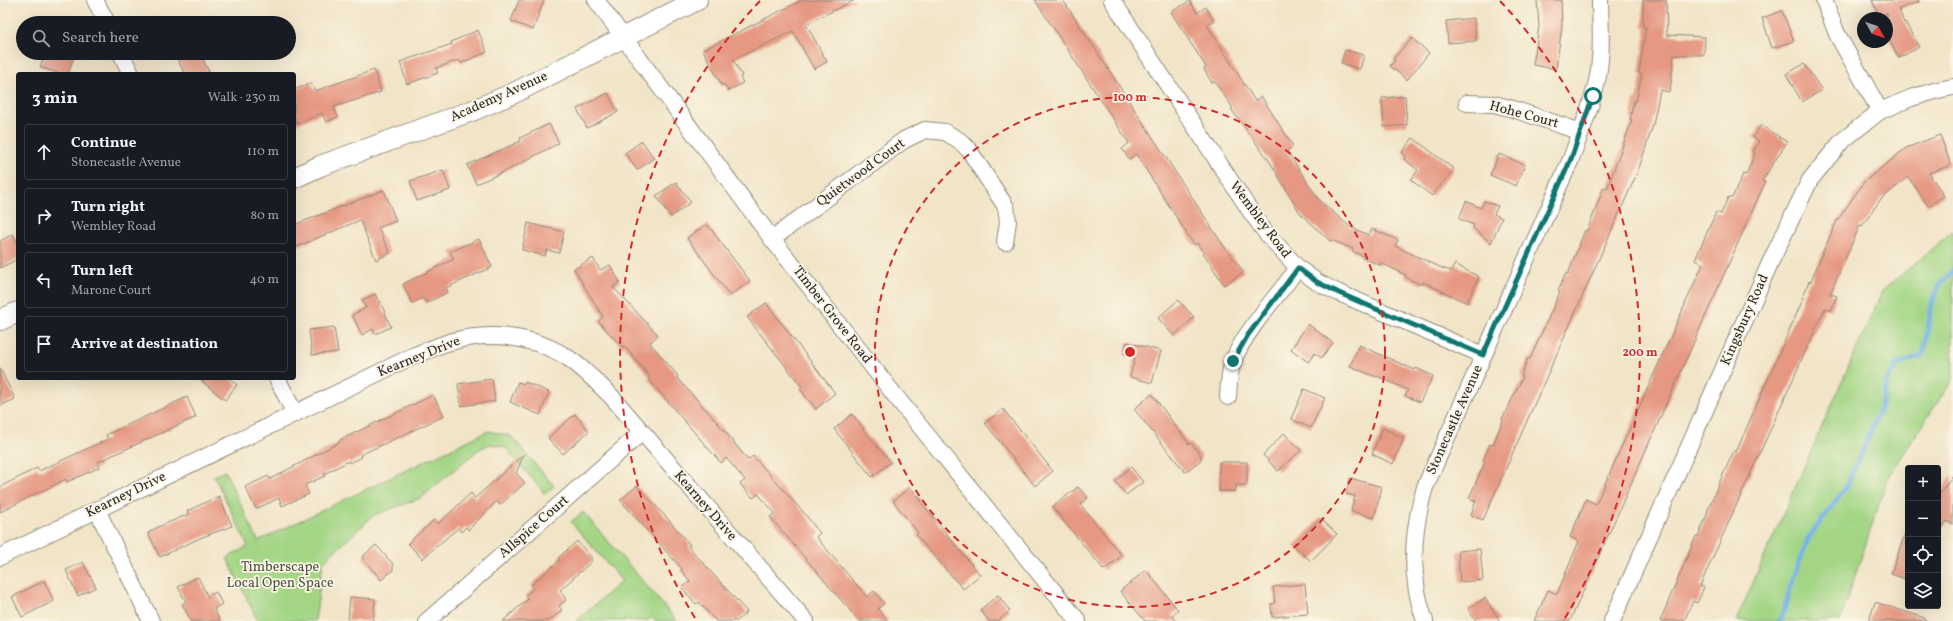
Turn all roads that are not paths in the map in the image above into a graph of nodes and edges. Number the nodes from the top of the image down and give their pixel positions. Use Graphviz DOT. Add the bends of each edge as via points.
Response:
graph roads {
  1 [pos="96,0"];
  2 [pos="596,0"];
  3 [pos="697,0"];
  4 [pos="1112,0"];
  5 [pos="1600,0"];
  6 [pos="1824,0"];
  7 [pos="104,16"];
  8 [pos="623,37"];
  9 [pos="124,60"];
  10 [pos="130,72"];
  11 [pos="1953,87"];
  12 [pos="1467,103"];
  13 [pos="1880,111"];
  14 [pos="1580,132"];
  15 [pos="296,177"];
  16 [pos="772,239"];
  17 [pos="1005,242"];
  18 [pos="1298,268"];
  19 [pos="16,313"];
  20 [pos="0,320"];
  21 [pos="1483,355"];
  22 [pos="278,380"];
  23 [pos="1228,398"];
  24 [pos="295,414"];
  25 [pos="641,434"];
  26 [pos="97,510"];
  27 [pos="0,557"];
  28 [pos="799,619"];
  29 [pos="151,621"];
  30 [pos="427,621"];
  31 [pos="1078,621"];
  32 [pos="1425,621"];
  33 [pos="1612,621"];
  1 -- 7 [label="street"];
  2 -- 8 [label="street, Timber Grove Road"];
  3 -- 8 [label="street, Academy Avenue"];
  4 -- 18 [label="street, Wembley Road" via="1253,215"];
  5 -- 14 [label="street, Stonecastle Avenue" via="1600,60 1593,96"];
  6 -- 13 [label="street" via="1847,53"];
  8 -- 15 [label="street, Academy Avenue" via="514,93"];
  8 -- 16 [label="street, Timber Grove Road"];
  9 -- 10 [label="street"];
  11 -- 13 [label="street, Kingsbury Road" via="1911,98"];
  12 -- 14 [label="street, Hohe Court" via="1494,104"];
  13 -- 33 [label="street, Kingsbury Road" via="1842,141 1810,180 1796,205"];
  14 -- 21 [label="street, Stonecastle Avenue" via="1571,159"];
  16 -- 17 [label="street, Quietwood Court" via="904,140 926,130 945,132 969,150 1006,207 1008,221"];
  16 -- 31 [label="street, Timber Grove Road" via="896,398"];
  18 -- 21 [label="street, Wembley Road" via="1317,282 1339,293"];
  18 -- 23 [label="street" via="1248,335 1233,361"];
  19 -- 20 [label="street"];
  21 -- 32 [label="street, Stonecastle Avenue" via="1425,487 1418,511 1413,542 1414,573 1419,604"];
  22 -- 24 [label="street"];
  24 -- 25 [label="street, Kearney Drive" via="448,342 473,336 496,336 522,338 565,356 610,396"];
  24 -- 26 [label="street, Kearney Drive"];
  25 -- 28 [label="street, Kearney Drive"];
  25 -- 30 [label="street, Allspice Court"];
  26 -- 27 [label="street, Kearney Drive"];
  26 -- 29 [label="street"];
}
